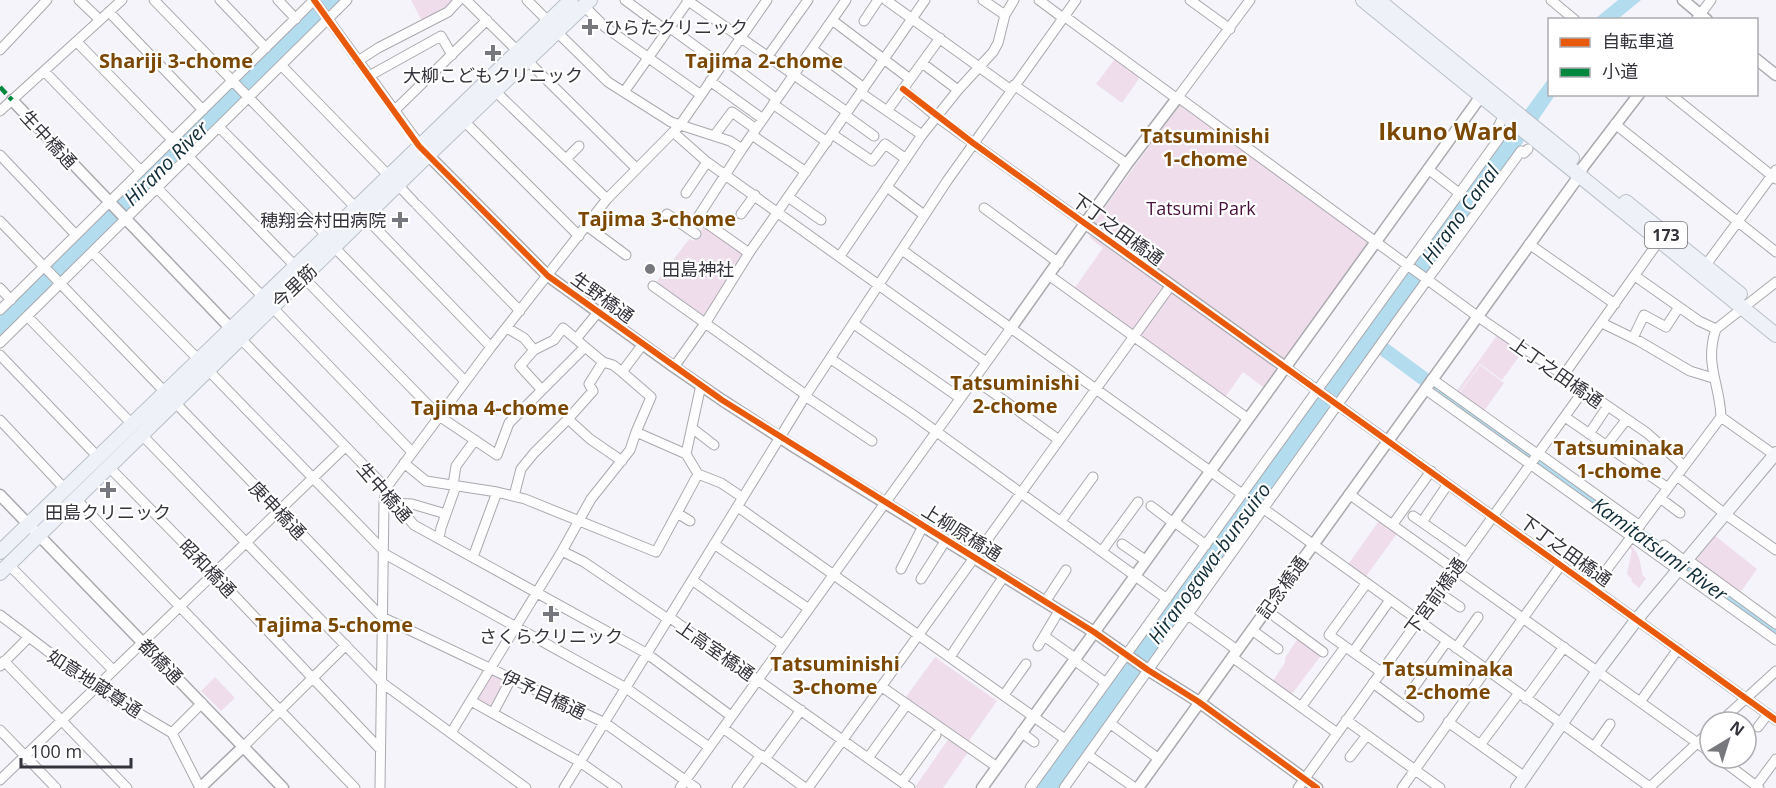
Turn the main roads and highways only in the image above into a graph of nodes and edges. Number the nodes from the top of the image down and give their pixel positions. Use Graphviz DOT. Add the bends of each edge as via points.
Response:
graph roads {
  1 [pos="1363,0"];
  2 [pos="582,2"];
  3 [pos="1387,3"];
  4 [pos="523,56"];
  5 [pos="1513,117"];
  6 [pos="423,150"];
  7 [pos="1581,172"];
  8 [pos="1745,304"];
  9 [pos="1776,324"];
  10 [pos="1776,335"];
  11 [pos="1776,454"];
  12 [pos="104,462"];
  13 [pos="0,552"];
  14 [pos="4,569"];
  15 [pos="1522,784"];
  1 -- 5 [label="main road, 173" via="1481,96"];
  2 -- 4 [label="main road, 今里筋"];
  3 -- 5 [label="main road, 173"];
  4 -- 6 [label="main road, 今里筋"];
  4 -- 6 [label="main road, 今里筋" via="464,121"];
  5 -- 7 [label="main road, 173"];
  6 -- 12 [label="main road, 今里筋"];
  7 -- 8 [label="main road, 173" via="1659,241"];
  7 -- 8 [label="main road, 173" via="1705,266"];
  8 -- 9 [label="main road, 173"];
  8 -- 10 [label="main road, 173"];
  11 -- 15 [label="main road" via="1637,619"];
  12 -- 13 [label="main road, 今里筋" via="65,489"];
  12 -- 14 [label="main road, 今里筋" via="75,500"];
}
